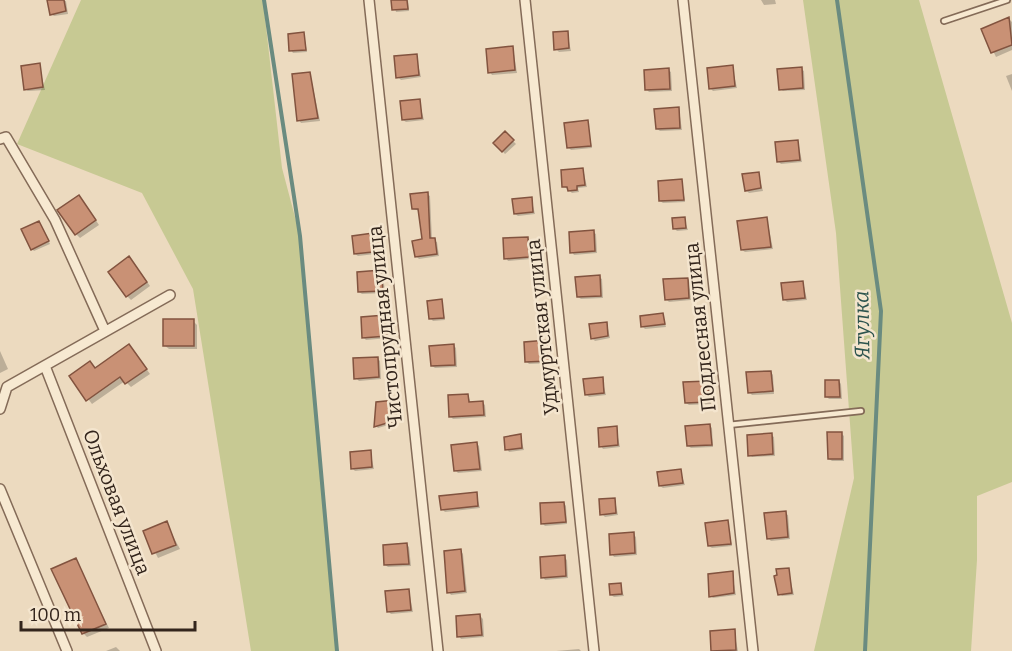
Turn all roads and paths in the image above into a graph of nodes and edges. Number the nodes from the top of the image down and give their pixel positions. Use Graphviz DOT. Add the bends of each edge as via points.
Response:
graph roads {
  1 [pos="369,0"];
  2 [pos="525,0"];
  3 [pos="683,0"];
  4 [pos="1007,0"];
  5 [pos="944,21"];
  6 [pos="3,138"];
  7 [pos="170,295"];
  8 [pos="105,331"];
  9 [pos="45,366"];
  10 [pos="3,389"];
  11 [pos="0,409"];
  12 [pos="861,411"];
  13 [pos="728,425"];
  14 [pos="0,489"];
  15 [pos="67,651"];
  16 [pos="156,651"];
  17 [pos="438,651"];
  18 [pos="594,651"];
  19 [pos="753,651"];
  1 -- 17 [label="street, Чистопрудная улица"];
  2 -- 18 [label="street, Удмуртская улица"];
  3 -- 13 [label="street, Подлесная улица"];
  4 -- 5 [label="lane"];
  6 -- 8 [label="street" via="55,220"];
  7 -- 8 [label="street"];
  8 -- 9 [label="street"];
  9 -- 10 [label="street"];
  9 -- 16 [label="street, Ольховая улица"];
  10 -- 11 [label="street"];
  12 -- 13 [label="lane"];
  13 -- 19 [label="street, Подлесная улица"];
  14 -- 15 [label="street"];
}
